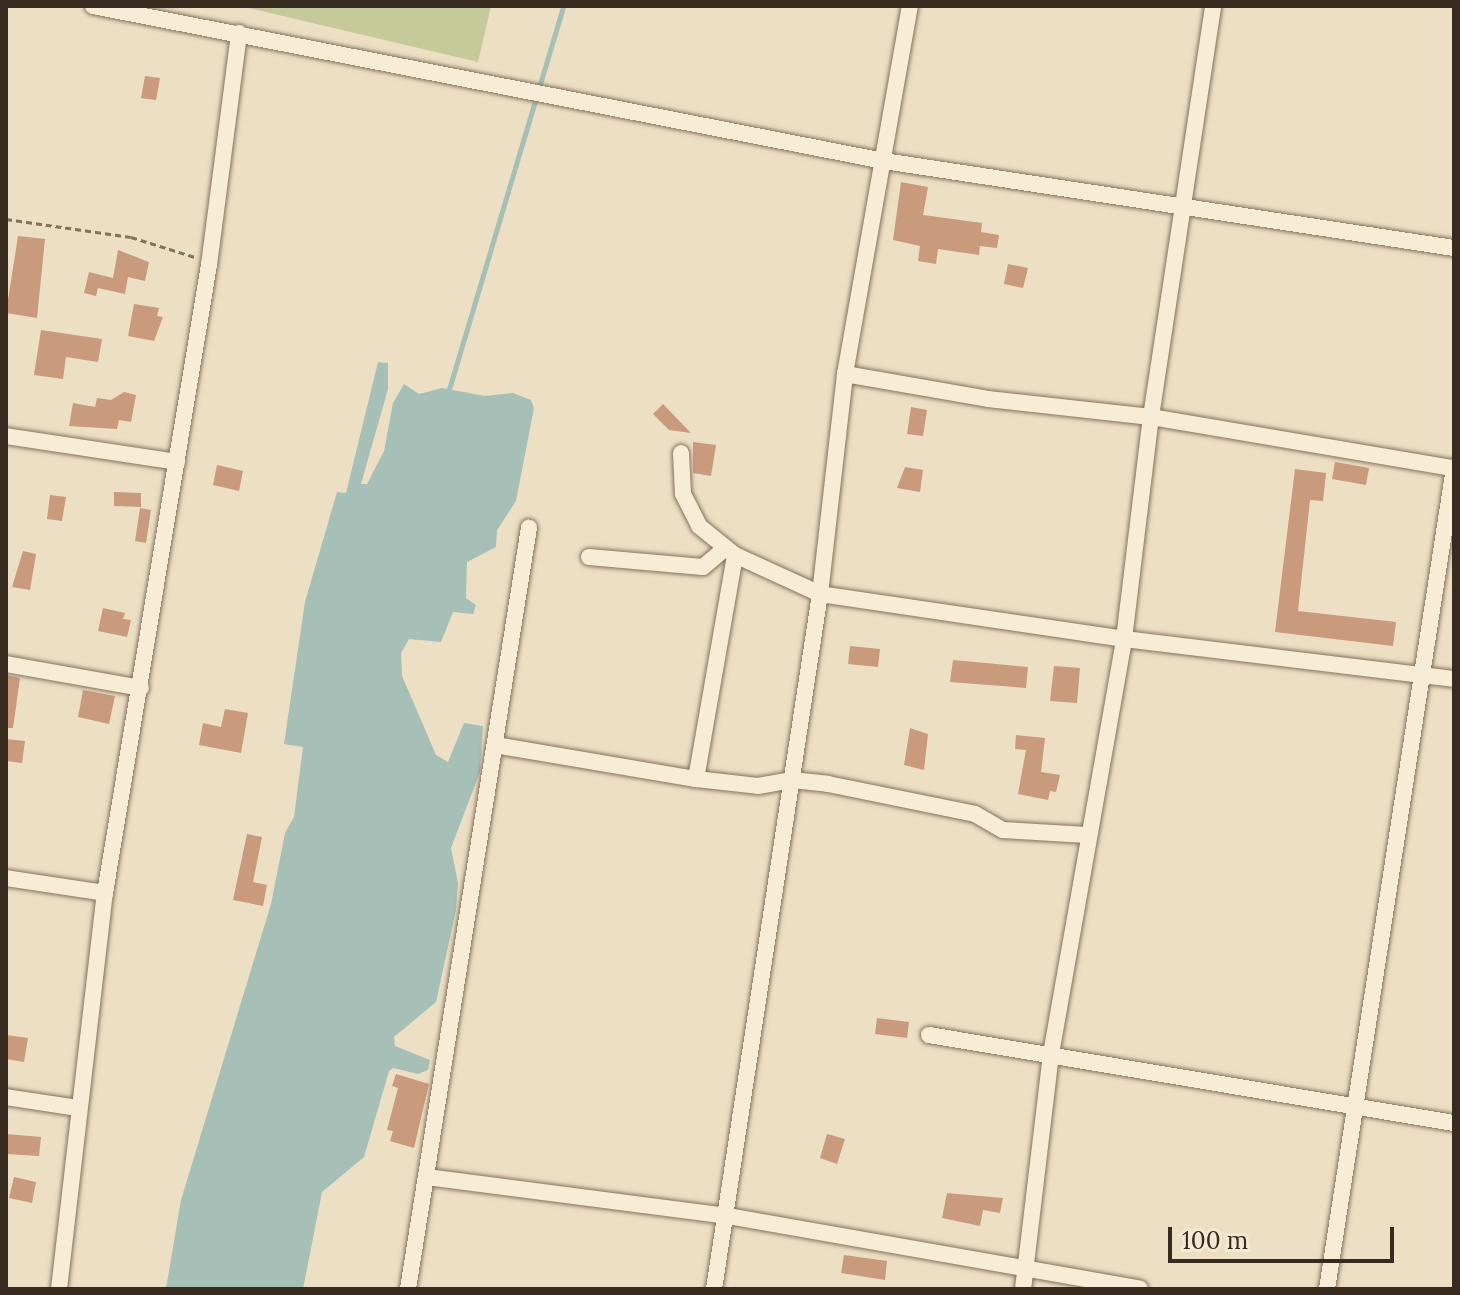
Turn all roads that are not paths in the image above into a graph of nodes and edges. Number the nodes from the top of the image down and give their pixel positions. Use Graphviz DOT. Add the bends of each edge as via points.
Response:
graph roads {
  1 [pos="93,6"];
  2 [pos="910,6"];
  3 [pos="1213,6"];
  4 [pos="239,33"];
  5 [pos="884,161"];
  6 [pos="1182,206"];
  7 [pos="1454,248"];
  8 [pos="845,374"];
  9 [pos="1151,417"];
  10 [pos="6,436"];
  11 [pos="681,453"];
  12 [pos="177,462"];
  13 [pos="1454,468"];
  14 [pos="529,528"];
  15 [pos="730,552"];
  16 [pos="589,557"];
  17 [pos="820,594"];
  18 [pos="1124,639"];
  19 [pos="6,664"];
  20 [pos="1425,676"];
  21 [pos="1454,679"];
  22 [pos="141,688"];
  23 [pos="495,745"];
  24 [pos="696,779"];
  25 [pos="792,780"];
  26 [pos="1087,835"];
  27 [pos="6,878"];
  28 [pos="105,893"];
  29 [pos="929,1035"];
  30 [pos="1051,1054"];
  31 [pos="6,1097"];
  32 [pos="78,1108"];
  33 [pos="1357,1108"];
  34 [pos="1454,1123"];
  35 [pos="427,1177"];
  36 [pos="728,1216"];
  37 [pos="1026,1271"];
  38 [pos="59,1289"];
  39 [pos="408,1289"];
  40 [pos="714,1289"];
  41 [pos="1023,1289"];
  42 [pos="1140,1289"];
  43 [pos="1327,1289"];
  1 -- 4 [label="street"];
  2 -- 5 [label="street"];
  3 -- 6 [label="street"];
  4 -- 5 [label="street"];
  4 -- 12 [label="street"];
  5 -- 6 [label="street"];
  5 -- 8 [label="street"];
  6 -- 7 [label="street"];
  6 -- 9 [label="street"];
  8 -- 9 [label="street" via="988,399"];
  8 -- 17 [label="street"];
  9 -- 13 [label="street"];
  9 -- 18 [label="street"];
  10 -- 12 [label="street"];
  11 -- 15 [label="street" via="683,494 699,526"];
  12 -- 22 [label="street"];
  13 -- 20 [label="street"];
  14 -- 23 [label="street"];
  15 -- 16 [label="street" via="703,567"];
  15 -- 17 [label="street"];
  15 -- 24 [label="street"];
  17 -- 18 [label="street"];
  17 -- 25 [label="street"];
  18 -- 20 [label="street"];
  18 -- 26 [label="street"];
  19 -- 22 [label="street"];
  20 -- 21 [label="street"];
  20 -- 33 [label="street"];
  22 -- 28 [label="street"];
  23 -- 24 [label="street"];
  23 -- 35 [label="street"];
  24 -- 25 [label="street" via="758,786"];
  25 -- 26 [label="street" via="975,814 1003,830"];
  25 -- 36 [label="street"];
  26 -- 30 [label="street"];
  27 -- 28 [label="street"];
  28 -- 32 [label="street"];
  29 -- 30 [label="street"];
  30 -- 33 [label="street"];
  30 -- 37 [label="street"];
  31 -- 32 [label="street"];
  32 -- 38 [label="street"];
  33 -- 34 [label="street"];
  33 -- 43 [label="street"];
  35 -- 36 [label="street"];
  35 -- 39 [label="street"];
  36 -- 37 [label="street"];
  36 -- 40 [label="street"];
  37 -- 41 [label="street"];
  37 -- 42 [label="street"];
}
